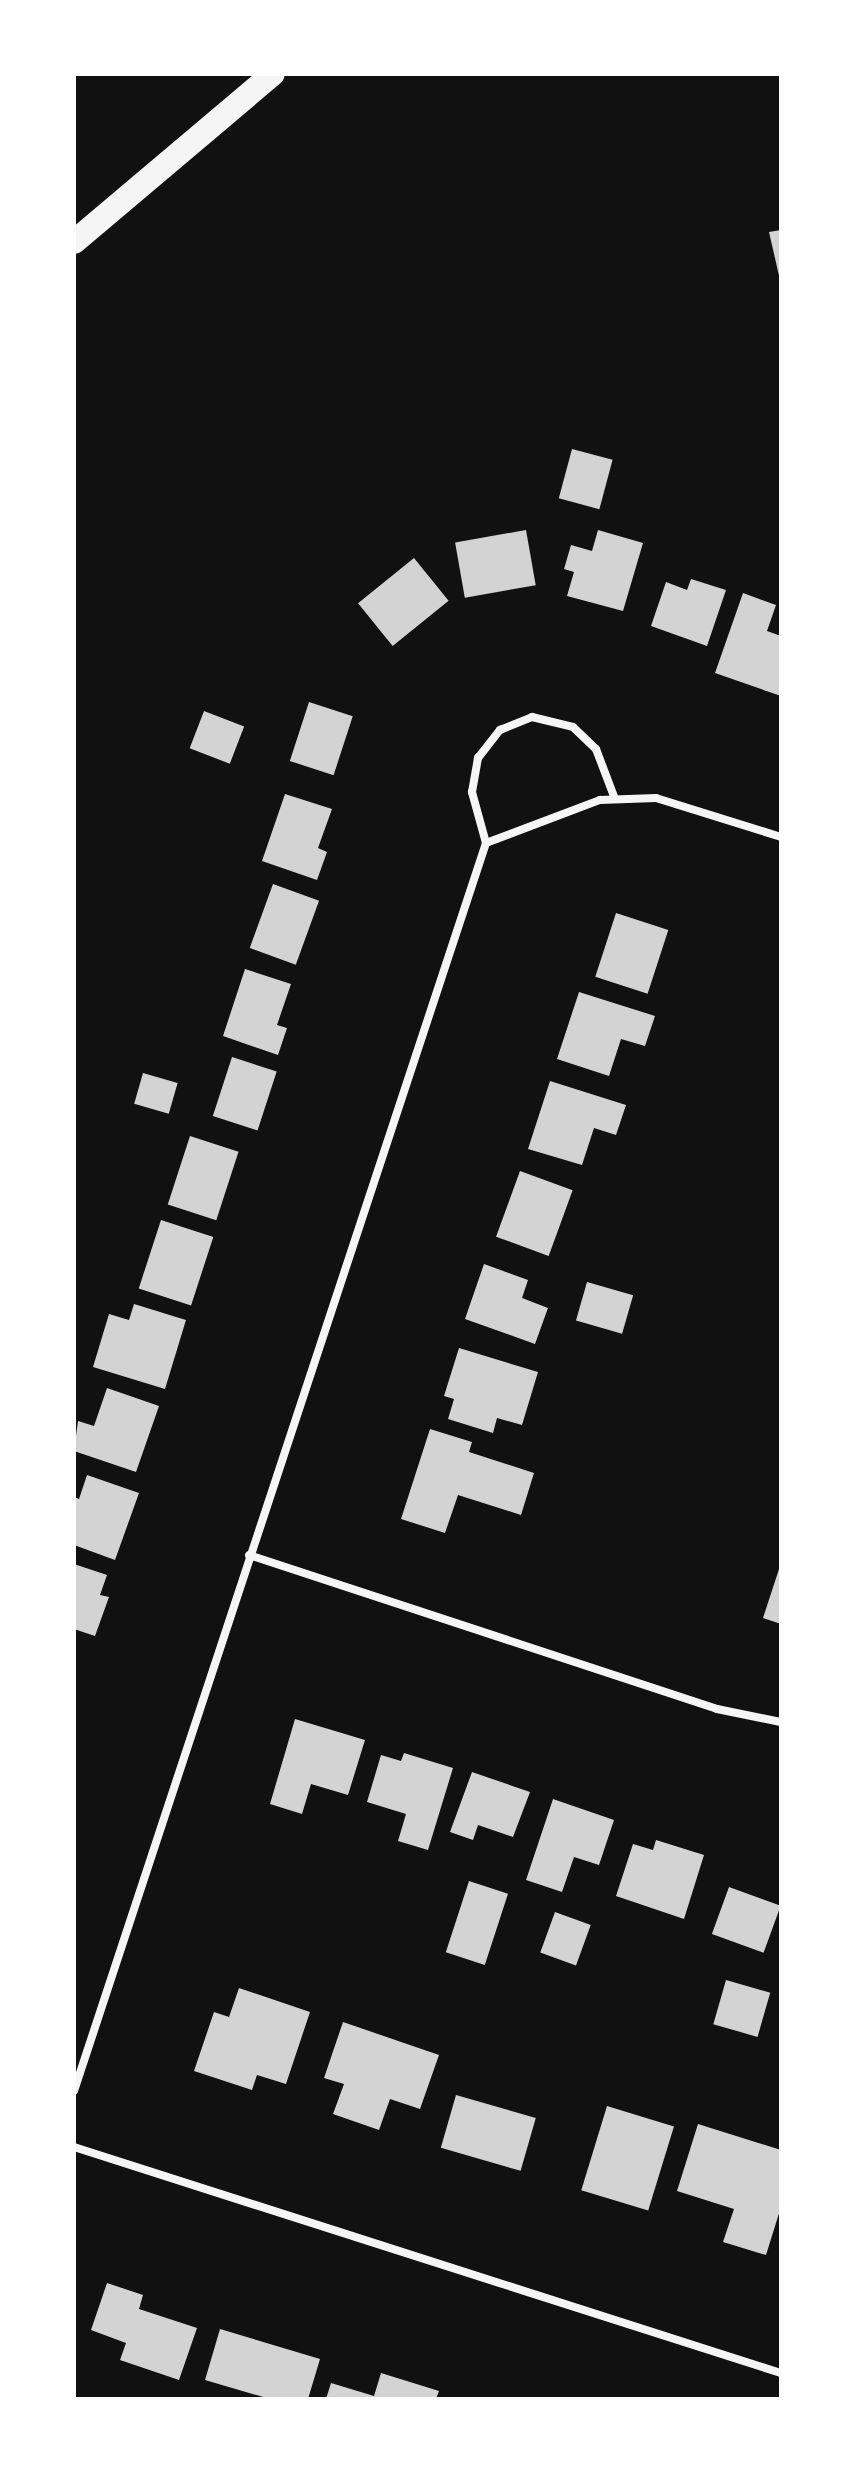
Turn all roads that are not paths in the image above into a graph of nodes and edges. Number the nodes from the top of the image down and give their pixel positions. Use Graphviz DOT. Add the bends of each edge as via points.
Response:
graph roads {
  1 [pos="273,74"];
  2 [pos="74,242"];
  3 [pos="615,799"];
  4 [pos="781,837"];
  5 [pos="486,843"];
  6 [pos="249,1555"];
  7 [pos="781,1722"];
  8 [pos="74,2091"];
  9 [pos="74,2147"];
  10 [pos="781,2373"];
  1 -- 2 [label="highway"];
  3 -- 4 [label="street" via="656,798"];
  3 -- 5 [label="street"];
  3 -- 5 [label="street" via="596,749 573,727 532,717 500,730 478,758 472,792"];
  5 -- 6 [label="street"];
  6 -- 7 [label="street" via="717,1709"];
  6 -- 8 [label="street"];
  9 -- 10 [label="street"];
}
